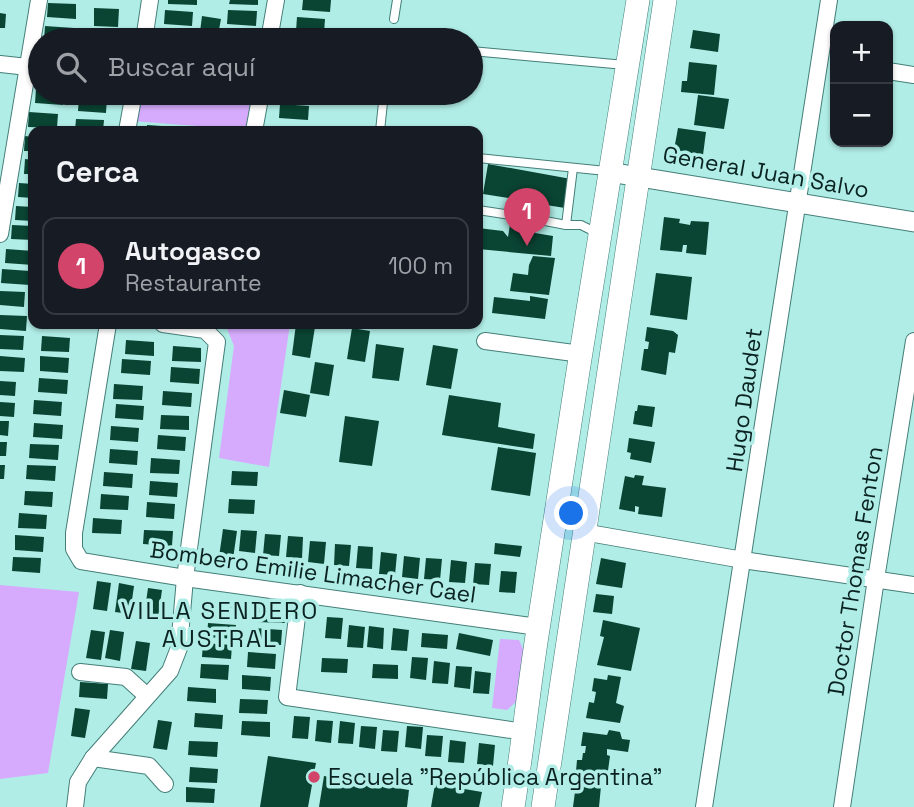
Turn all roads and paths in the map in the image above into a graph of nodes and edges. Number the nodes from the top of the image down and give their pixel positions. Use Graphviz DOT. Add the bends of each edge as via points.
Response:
graph roads {
  1 [pos="39,0"];
  2 [pos="150,0"];
  3 [pos="276,0"];
  4 [pos="397,0"];
  5 [pos="638,0"];
  6 [pos="665,0"];
  7 [pos="829,0"];
  8 [pos="394,19"];
  9 [pos="34,28"];
  10 [pos="146,28"];
  11 [pos="271,28"];
  12 [pos="483,52"];
  13 [pos="827,61"];
  14 [pos="0,64"];
  15 [pos="627,66"];
  16 [pos="28,67"];
  17 [pos="893,72"];
  18 [pos="914,75"];
  19 [pos="132,105"];
  20 [pos="259,105"];
  21 [pos="383,105"];
  22 [pos="128,126"];
  23 [pos="255,126"];
  24 [pos="381,126"];
  25 [pos="483,159"];
  26 [pos="573,168"];
  27 [pos="609,172"];
  28 [pos="638,176"];
  29 [pos="4,186"];
  30 [pos="796,203"];
  31 [pos="483,211"];
  32 [pos="511,215"];
  33 [pos="540,220"];
  34 [pos="914,222"];
  35 [pos="566,225"];
  36 [pos="0,234"];
  37 [pos="598,240"];
  38 [pos="106,329"];
  39 [pos="198,329"];
  40 [pos="485,341"];
  41 [pos="914,341"];
  42 [pos="581,354"];
  43 [pos="583,533"];
  44 [pos="743,560"];
  45 [pos="185,578"];
  46 [pos="876,579"];
  47 [pos="914,585"];
  48 [pos="300,593"];
  49 [pos="538,627"];
  50 [pos="80,673"];
  51 [pos="146,696"];
  52 [pos="525,732"];
  53 [pos="93,758"];
  54 [pos="165,784"];
  55 [pos="75,807"];
  56 [pos="513,807"];
  57 [pos="543,807"];
  58 [pos="704,807"];
  59 [pos="842,807"];
  1 -- 9 [label="street"];
  2 -- 10 [label="street"];
  3 -- 11 [label="street"];
  4 -- 8 [label="lane"];
  5 -- 15 [label="main road"];
  6 -- 28 [label="main road"];
  7 -- 13 [label="street, Hugo Daudet"];
  12 -- 15 [label="lane"];
  13 -- 30 [label="street, Hugo Daudet"];
  14 -- 16 [label="street"];
  15 -- 27 [label="main road"];
  16 -- 29 [label="street"];
  17 -- 18 [label="street"];
  19 -- 22 [label="street"];
  20 -- 23 [label="street"];
  21 -- 24 [label="lane"];
  25 -- 26 [label="lane"];
  26 -- 27 [label="lane"];
  26 -- 35 [label="lane"];
  27 -- 28 [label="street, General Juan Salvo"];
  27 -- 37 [label="main road"];
  28 -- 30 [label="street, General Juan Salvo"];
  28 -- 43 [label="main road"];
  29 -- 36 [label="street"];
  30 -- 34 [label="street, General Juan Salvo"];
  30 -- 44 [label="street, Hugo Daudet"];
  31 -- 32 [label="lane"];
  33 -- 35 [label="lane"];
  35 -- 37 [label="lane" via="581,225"];
  37 -- 42 [label="main road"];
  38 -- 45 [label="street, Bombero Emilie Limacher Cael" via="74,549 81,561"];
  39 -- 45 [label="street" via="217,342"];
  40 -- 42 [label="street"];
  41 -- 46 [label="street, Doctor Thomas Fenton"];
  42 -- 49 [label="main road"];
  43 -- 44 [label="street"];
  43 -- 57 [label="main road"];
  44 -- 46 [label="street"];
  44 -- 58 [label="street, Hugo Daudet"];
  45 -- 48 [label="street, Bombero Emilie Limacher Cael"];
  45 -- 51 [label="street" via="179,648 170,671"];
  46 -- 47 [label="street"];
  46 -- 59 [label="street, Doctor Thomas Fenton"];
  48 -- 49 [label="street, Bombero Emilie Limacher Cael"];
  48 -- 52 [label="street" via="286,697"];
  49 -- 52 [label="main road"];
  50 -- 51 [label="street" via="126,677"];
  51 -- 53 [label="street"];
  52 -- 56 [label="main road"];
  53 -- 54 [label="street" via="149,766"];
  53 -- 55 [label="street" via="78,782"];
}
